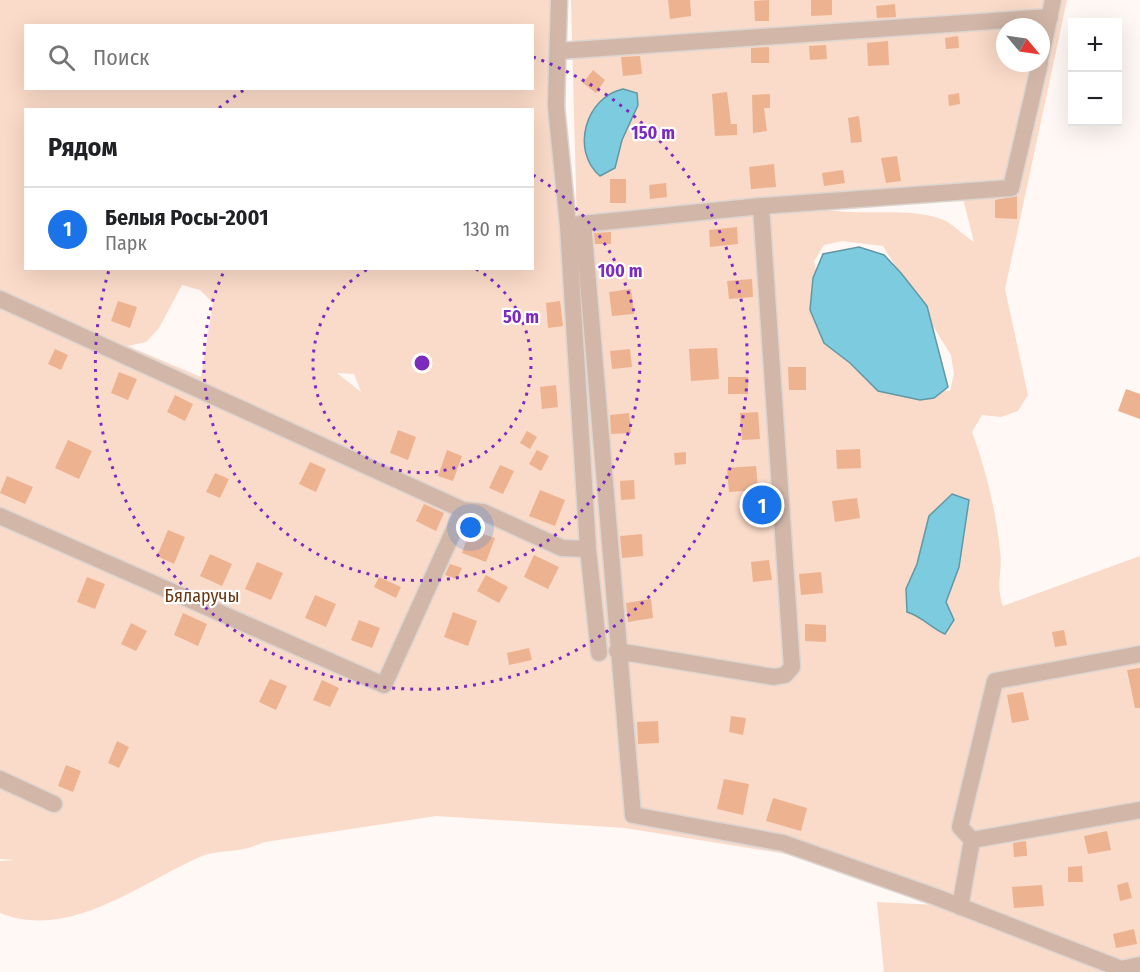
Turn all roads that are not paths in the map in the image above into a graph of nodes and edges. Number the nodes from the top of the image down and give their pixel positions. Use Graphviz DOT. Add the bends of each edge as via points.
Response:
graph roads {
  1 [pos="559,0"];
  2 [pos="1053,0"];
  3 [pos="1050,18"];
  4 [pos="996,22"];
  5 [pos="559,51"];
  6 [pos="1038,72"];
  7 [pos="761,206"];
  8 [pos="575,224"];
  9 [pos="0,299"];
  10 [pos="463,510"];
  11 [pos="0,516"];
  12 [pos="588,549"];
  13 [pos="617,651"];
  14 [pos="599,653"];
  15 [pos="1140,654"];
  16 [pos="0,779"];
  17 [pos="54,804"];
  18 [pos="1140,810"];
  19 [pos="972,840"];
  20 [pos="960,907"];
  21 [pos="1140,965"];
  1 -- 5 [label="street"];
  2 -- 3 [label="street"];
  4 -- 5 [label="street"];
  5 -- 8 [label="street" via="556,106"];
  6 -- 7 [label="street" via="1011,188"];
  7 -- 8 [label="street"];
  7 -- 13 [label="street" via="792,668 774,677"];
  8 -- 12 [label="street"];
  8 -- 13 [label="street"];
  9 -- 10 [label="street"];
  10 -- 11 [label="street" via="384,686"];
  10 -- 12 [label="street" via="483,512 562,548"];
  12 -- 14 [label="street"];
  13 -- 20 [label="street" via="633,815 783,843"];
  15 -- 19 [label="street" via="996,681 960,827"];
  16 -- 17 [label="street"];
  18 -- 19 [label="street"];
  19 -- 20 [label="street"];
  20 -- 21 [label="street" via="1121,969"];
}
